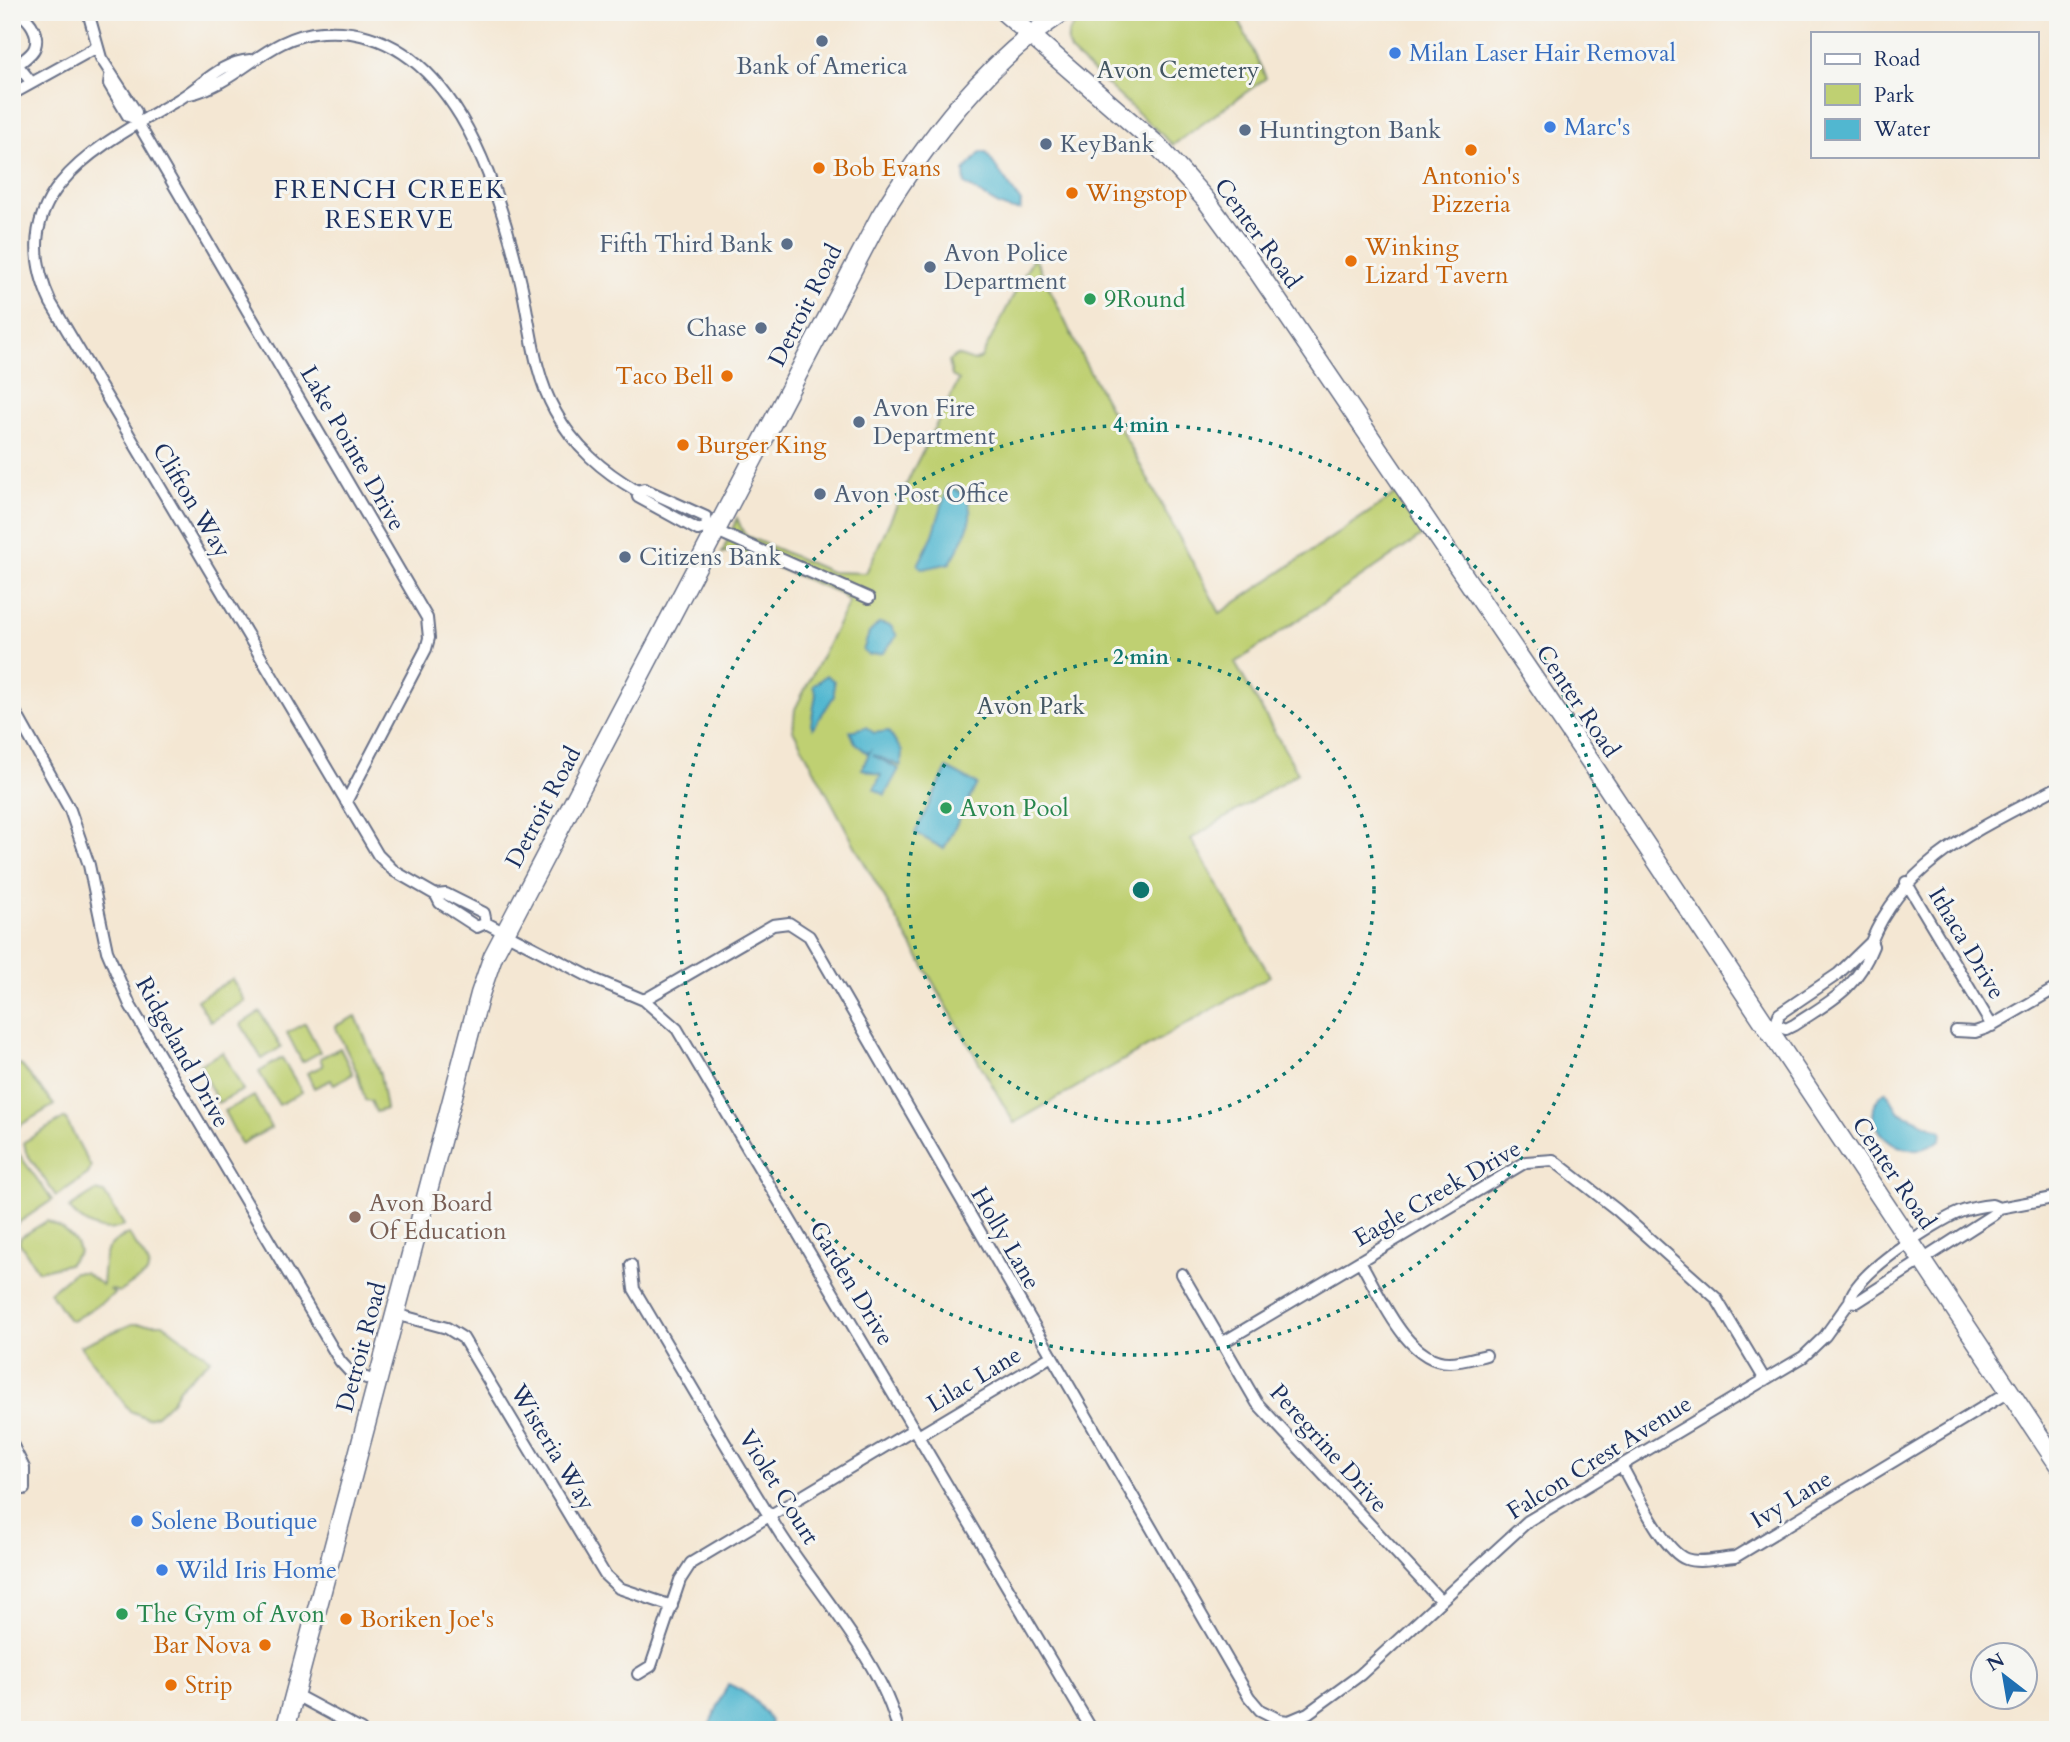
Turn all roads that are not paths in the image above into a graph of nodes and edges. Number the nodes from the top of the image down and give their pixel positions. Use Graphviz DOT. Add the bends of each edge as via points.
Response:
graph roads {
  1 [pos="88,12"];
  2 [pos="1004,12"];
  3 [pos="1063,12"];
  4 [pos="12,13"];
  5 [pos="1031,35"];
  6 [pos="97,47"];
  7 [pos="15,61"];
  8 [pos="32,83"];
  9 [pos="12,94"];
  10 [pos="136,120"];
  11 [pos="711,529"];
  12 [pos="869,598"];
  13 [pos="12,706"];
  14 [pos="2058,787"];
  15 [pos="346,802"];
  16 [pos="1906,882"];
  17 [pos="505,933"];
  18 [pos="1871,942"];
  19 [pos="2058,987"];
  20 [pos="645,1000"];
  21 [pos="1993,1026"];
  22 [pos="1773,1027"];
  23 [pos="1956,1031"];
  24 [pos="2058,1197"];
  25 [pos="1999,1208"];
  26 [pos="1911,1243"];
  27 [pos="1922,1260"];
  28 [pos="1360,1261"];
  29 [pos="631,1265"];
  30 [pos="1182,1274"];
  31 [pos="1850,1301"];
  32 [pos="395,1314"];
  33 [pos="1223,1343"];
  34 [pos="1486,1354"];
  35 [pos="1050,1357"];
  36 [pos="1765,1380"];
  37 [pos="377,1382"];
  38 [pos="2010,1391"];
  39 [pos="916,1432"];
  40 [pos="12,1444"];
  41 [pos="2058,1464"];
  42 [pos="1621,1465"];
  43 [pos="24,1489"];
  44 [pos="769,1515"];
  45 [pos="1441,1601"];
  46 [pos="672,1605"];
  47 [pos="638,1674"];
  48 [pos="294,1694"];
  49 [pos="1272,1717"];
  50 [pos="285,1730"];
  51 [pos="361,1730"];
  52 [pos="898,1730"];
  53 [pos="1092,1730"];
  1 -- 6 [label="street, Lake Pointe Drive"];
  2 -- 5 [label="main road, Center Road"];
  3 -- 5 [label="main road, Detroit Road"];
  4 -- 7 [label="street" via="27,18 35,43 33,50"];
  5 -- 11 [label="main road, Detroit Road" via="960,104 890,200"];
  5 -- 22 [label="main road, Center Road" via="1157,145 1214,211"];
  6 -- 8 [label="street"];
  6 -- 10 [label="street, Lake Pointe Drive" via="109,84 128,116"];
  7 -- 8 [label="street"];
  8 -- 9 [label="street"];
  10 -- 11 [label="street, Clifton Way" via="220,83 250,60 297,37 345,32 391,45 411,57 438,81 485,168 507,225 535,357 554,410 596,463 637,491 638,497 698,530"];
  10 -- 15 [label="street, Lake Pointe Drive" via="427,618 426,649"];
  10 -- 15 [label="street, Clifton Way" via="82,156 55,184 37,229 40,276 51,303"];
  11 -- 12 [label="street"];
  11 -- 17 [label="main road, Detroit Road"];
  13 -- 37 [label="street, Ridgeland Drive" via="70,810 89,865 107,951 130,1005 340,1361 350,1372"];
  14 -- 16 [label="street" via="1944,852"];
  15 -- 17 [label="street, Clifton Way" via="385,864 477,927 486,923"];
  16 -- 18 [label="street"];
  16 -- 21 [label="street, Ithaca Drive"];
  17 -- 20 [label="street, Garden Drive"];
  17 -- 32 [label="main road, Detroit Road" via="480,994"];
  18 -- 22 [label="street" via="1838,974 1779,1014"];
  18 -- 22 [label="street" via="1874,946 1865,967 1852,985 1794,1025"];
  19 -- 21 [label="street, Ithaca Drive"];
  20 -- 35 [label="street, Holly Lane" via="773,925 789,923 803,930"];
  20 -- 39 [label="street, Garden Drive" via="677,1029"];
  21 -- 23 [label="street, Ithaca Drive" via="1975,1032"];
  22 -- 26 [label="main road, Center Road"];
  24 -- 25 [label="street, Falcon Crest Avenue"];
  25 -- 26 [label="street, Falcon Crest Avenue" via="1992,1205 1961,1212"];
  25 -- 27 [label="street, Falcon Crest Avenue"];
  26 -- 27 [label="main road, Center Road"];
  26 -- 31 [label="street, Falcon Crest Avenue" via="1861,1279"];
  27 -- 31 [label="street, Falcon Crest Avenue" via="1857,1302"];
  27 -- 38 [label="main road, Center Road"];
  28 -- 33 [label="street, Eagle Creek Drive"];
  28 -- 34 [label="street" via="1405,1336 1423,1355 1447,1362"];
  28 -- 36 [label="street, Eagle Creek Drive" via="1526,1162 1553,1160 1710,1292"];
  29 -- 44 [label="street, Violet Court" via="634,1289"];
  30 -- 33 [label="street, Peregrine Drive"];
  31 -- 36 [label="street, Falcon Crest Avenue" via="1812,1349"];
  32 -- 37 [label="main road, Detroit Road"];
  32 -- 46 [label="street, Wisteria Way" via="447,1328 463,1338 605,1575 619,1588"];
  33 -- 45 [label="street, Peregrine Drive" via="1266,1413"];
  35 -- 39 [label="street, Lilac Lane"];
  35 -- 49 [label="street, Holly Lane" via="1249,1697"];
  36 -- 42 [label="street, Falcon Crest Avenue"];
  37 -- 48 [label="main road, Detroit Road"];
  38 -- 41 [label="main road, Center Road"];
  38 -- 42 [label="street, Ivy Lane" via="1735,1557 1687,1559 1677,1553"];
  39 -- 44 [label="street, Lilac Lane"];
  39 -- 53 [label="street, Garden Drive"];
  40 -- 43 [label="street" via="24,1468"];
  42 -- 45 [label="street, Falcon Crest Avenue" via="1528,1521"];
  44 -- 46 [label="street, Lilac Lane" via="691,1563"];
  44 -- 52 [label="street, Violet Court" via="840,1617 883,1690"];
  45 -- 49 [label="street, Falcon Crest Avenue" via="1338,1693 1298,1718"];
  46 -- 47 [label="street, Lilac Lane" via="651,1666"];
  48 -- 50 [label="main road, Detroit Road"];
  48 -- 51 [label="street"];
}
